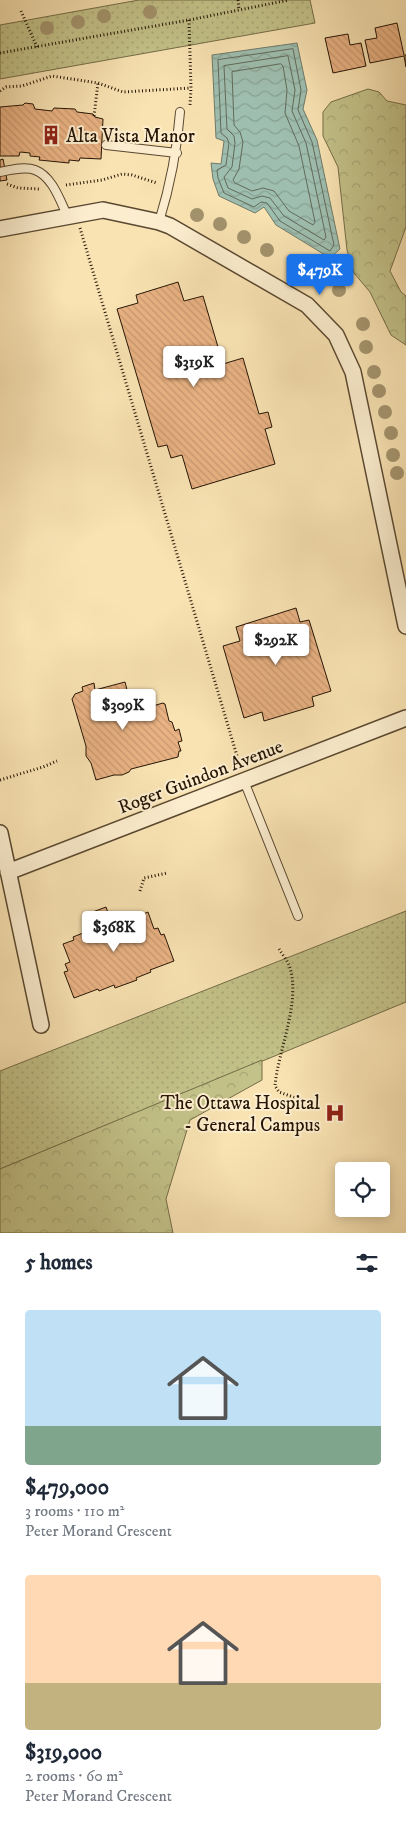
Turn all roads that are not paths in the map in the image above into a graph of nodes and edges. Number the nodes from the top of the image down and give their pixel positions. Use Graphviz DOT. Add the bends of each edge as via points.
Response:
graph roads {
  1 [pos="180,112"];
  2 [pos="106,145"];
  3 [pos="177,153"];
  4 [pos="0,172"];
  5 [pos="72,216"];
  6 [pos="159,222"];
  7 [pos="0,229"];
  8 [pos="406,626"];
  9 [pos="406,718"];
  10 [pos="244,780"];
  11 [pos="0,833"];
  12 [pos="8,872"];
  13 [pos="298,916"];
  14 [pos="41,1025"];
  1 -- 3 [label="lane"];
  2 -- 3 [label="lane"];
  3 -- 6 [label="lane"];
  4 -- 5 [label="lane" via="34,169 54,187"];
  5 -- 6 [label="street" via="103,210"];
  5 -- 7 [label="street"];
  6 -- 8 [label="street" via="308,305 336,334 353,372"];
  9 -- 10 [label="street, Roger Guindon Avenue"];
  10 -- 12 [label="street, Roger Guindon Avenue"];
  10 -- 13 [label="lane"];
  11 -- 12 [label="street"];
  12 -- 14 [label="street"];
}
